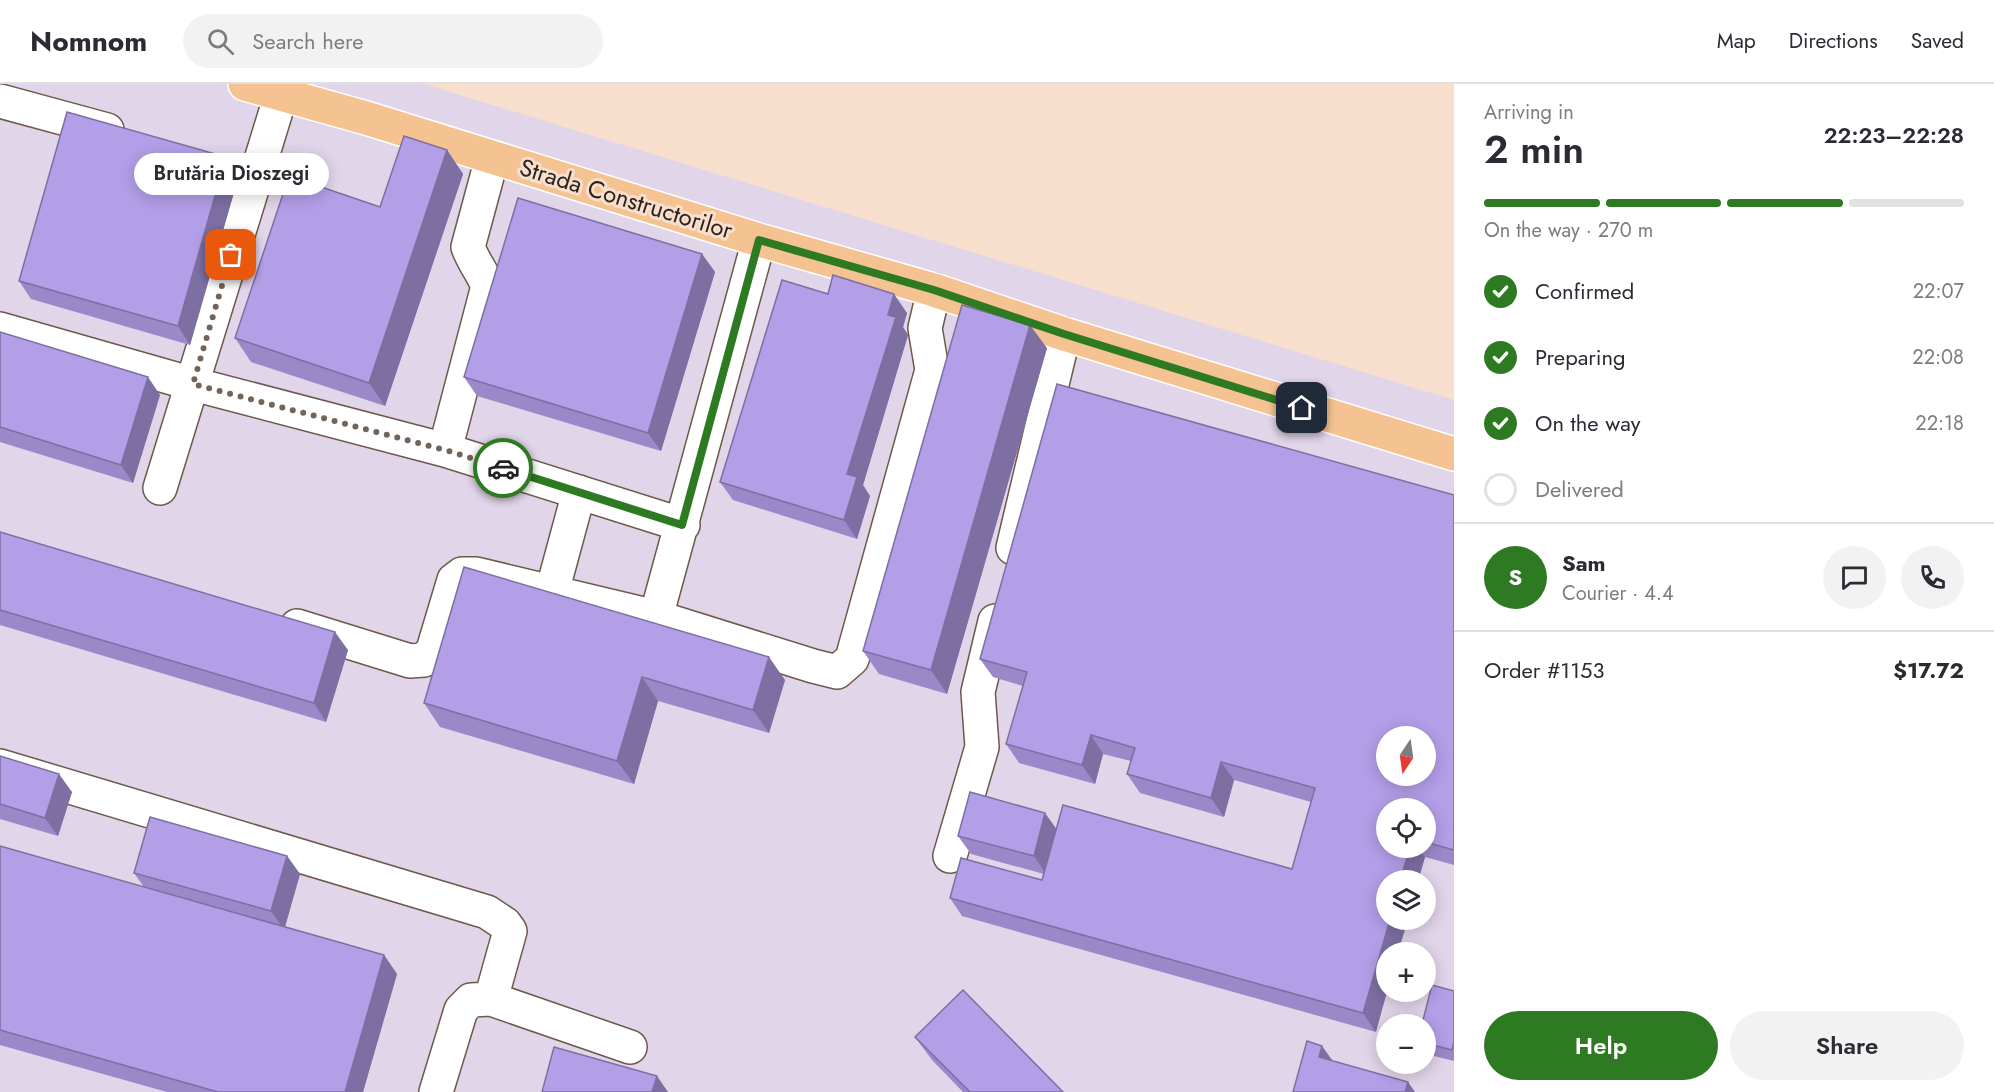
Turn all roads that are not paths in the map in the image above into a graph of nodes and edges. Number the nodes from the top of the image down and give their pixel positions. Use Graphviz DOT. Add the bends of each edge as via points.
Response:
graph roads {
  1 [pos="245,84"];
  2 [pos="281,95"];
  3 [pos="0,101"];
  4 [pos="134,137"];
  5 [pos="492,158"];
  6 [pos="759,240"];
  7 [pos="934,290"];
  8 [pos="0,328"];
  9 [pos="1064,334"];
  10 [pos="193,384"];
  11 [pos="445,450"];
  12 [pos="1454,454"];
  13 [pos="159,488"];
  14 [pos="579,492"];
  15 [pos="682,525"];
  16 [pos="552,592"];
  17 [pos="656,617"];
  18 [pos="274,619"];
  19 [pos="0,765"];
  20 [pos="950,856"];
  21 [pos="491,999"];
  22 [pos="630,1047"];
  23 [pos="436,1092"];
  1 -- 2 [label="main road, Strada Constructorilor"];
  2 -- 5 [label="main road, Strada Constructorilor"];
  2 -- 10 [label="lane" via="246,166"];
  3 -- 4 [label="lane"];
  5 -- 6 [label="main road, Strada Constructorilor"];
  5 -- 11 [label="lane" via="468,247 488,286"];
  6 -- 7 [label="main road, Strada Constructorilor"];
  6 -- 15 [label="lane"];
  7 -- 9 [label="main road, Strada Constructorilor"];
  7 -- 17 [label="lane" via="925,328 932,370 852,659 837,672"];
  8 -- 10 [label="lane"];
  9 -- 12 [label="main road, Strada Constructorilor"];
  9 -- 20 [label="lane" via="978,692 982,747"];
  10 -- 11 [label="lane"];
  10 -- 13 [label="lane"];
  11 -- 14 [label="lane"];
  14 -- 15 [label="lane"];
  14 -- 16 [label="lane"];
  15 -- 17 [label="lane"];
  16 -- 17 [label="lane"];
  16 -- 18 [label="lane" via="462,574 454,580 433,650 424,660 410,661"];
  19 -- 21 [label="lane" via="487,912 510,931"];
  21 -- 22 [label="lane"];
  21 -- 23 [label="lane" via="471,1000 460,1010"];
}
